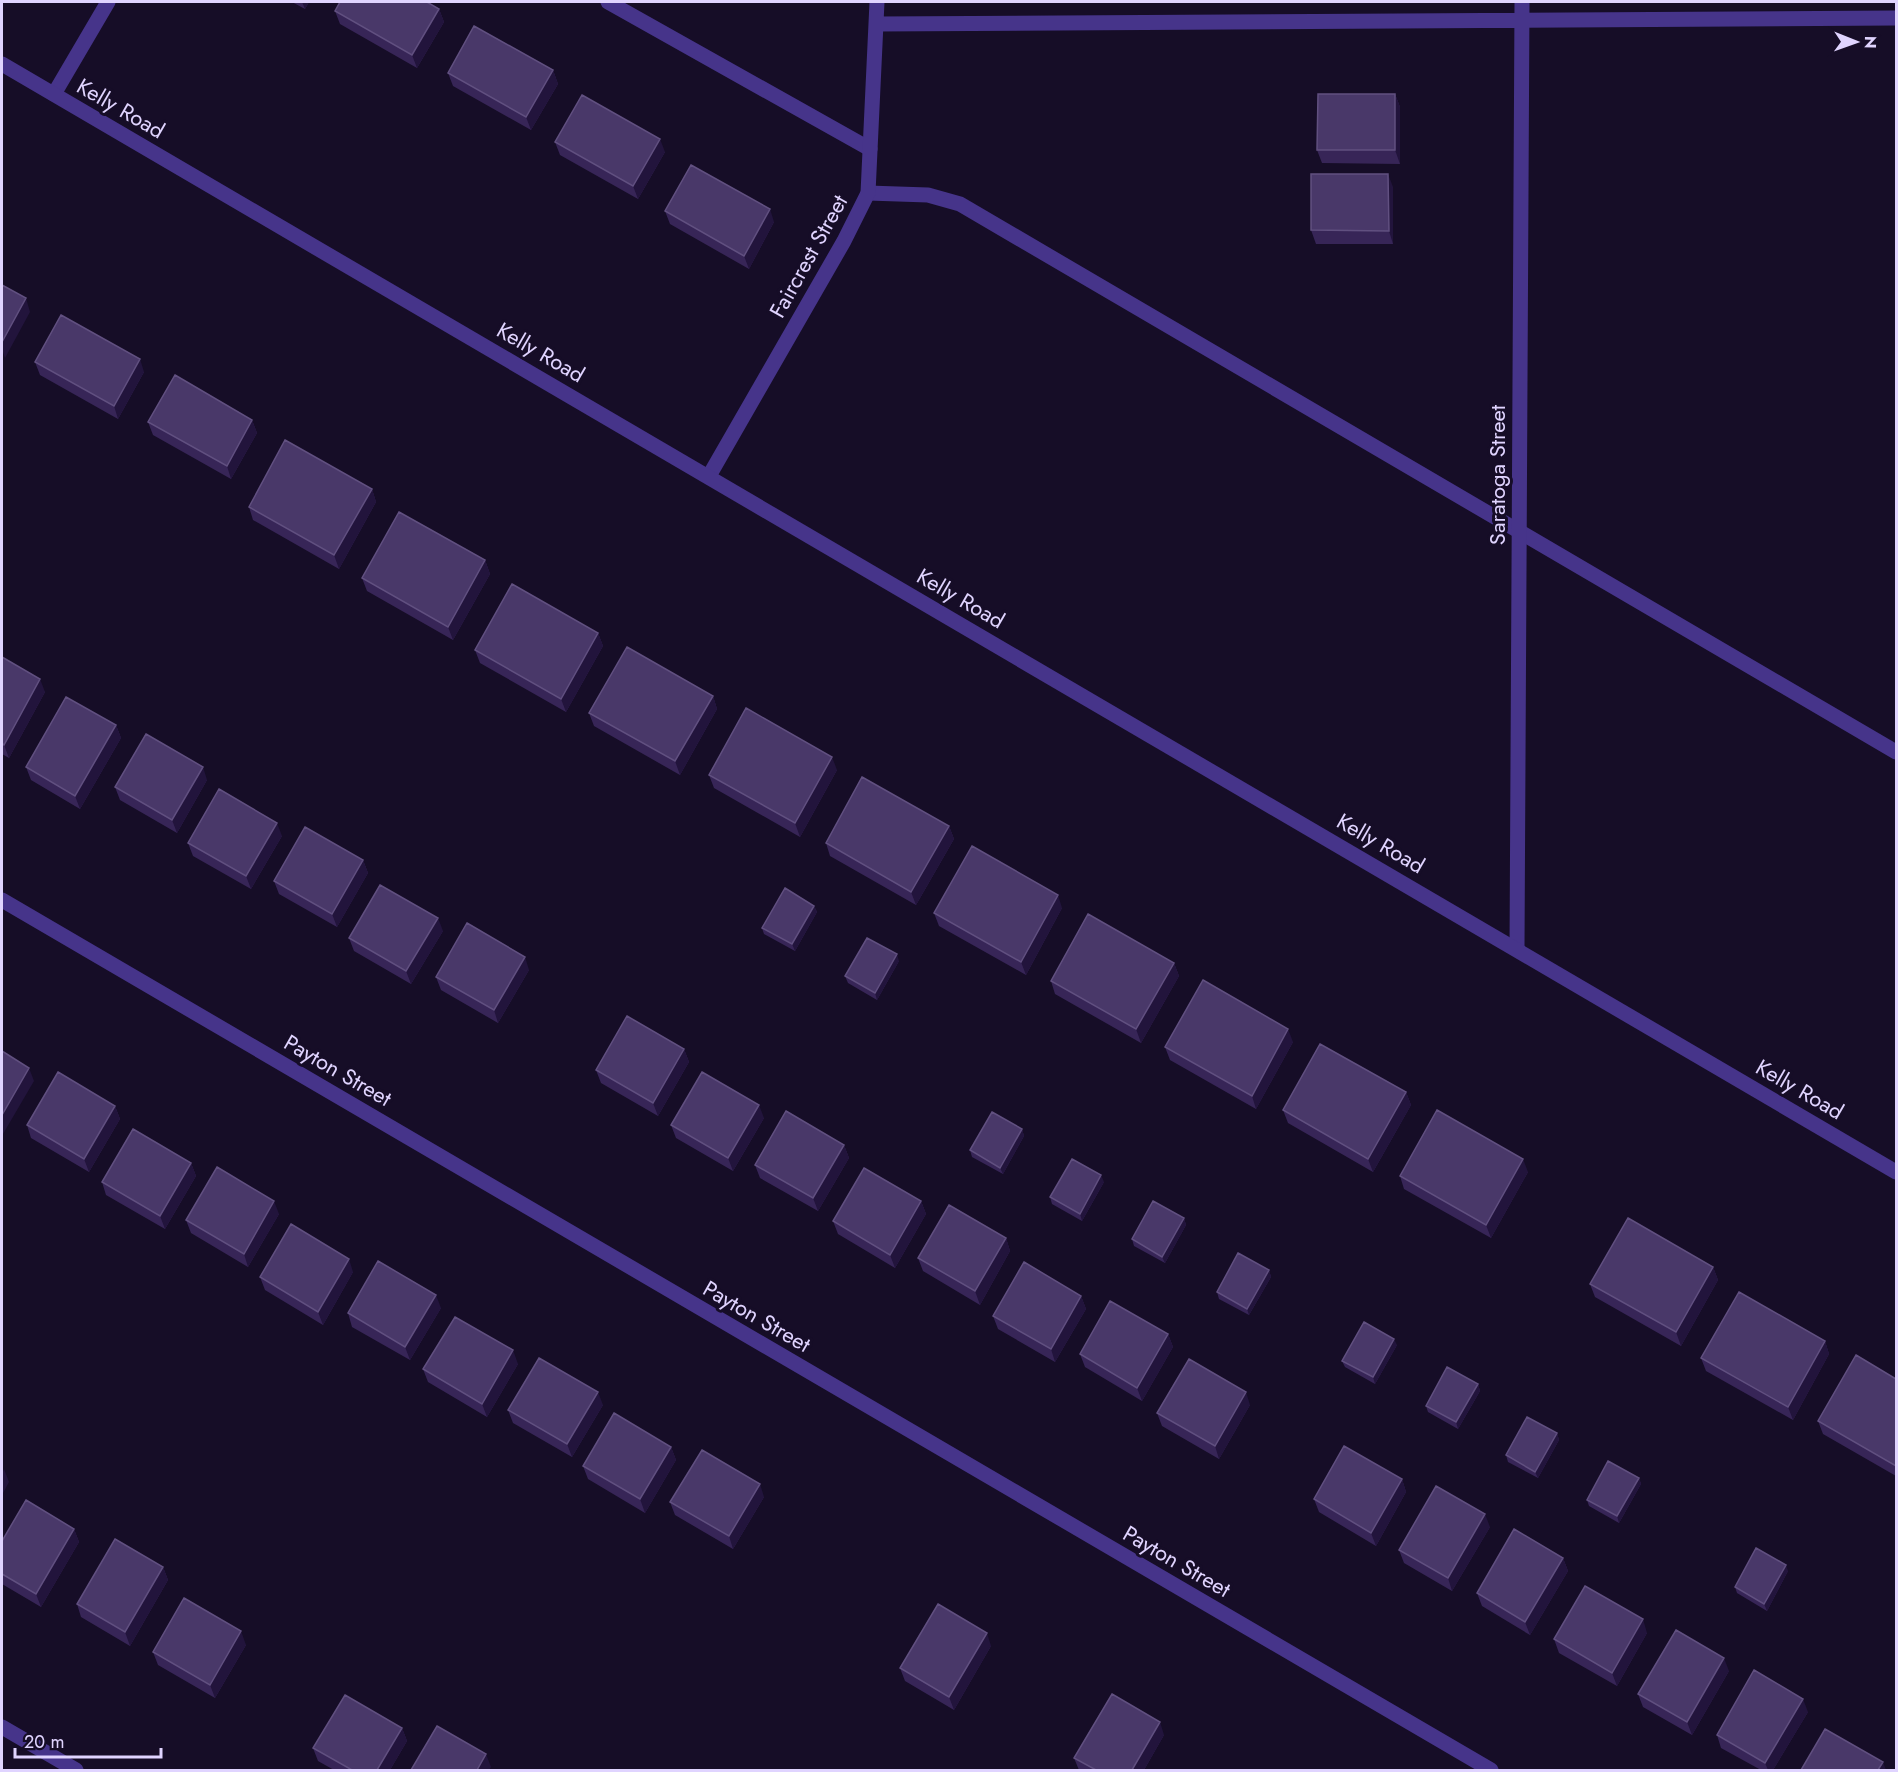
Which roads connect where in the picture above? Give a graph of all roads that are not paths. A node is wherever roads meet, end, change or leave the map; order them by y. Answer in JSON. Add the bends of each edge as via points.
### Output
{"nodes":[{"id":1,"x":108,"y":2,"type":"edge"},
{"id":2,"x":608,"y":2,"type":"edge"},
{"id":3,"x":877,"y":2,"type":"edge"},
{"id":4,"x":1522,"y":2,"type":"edge"},
{"id":5,"x":1896,"y":18,"type":"edge"},
{"id":6,"x":1522,"y":20,"type":"junction"},
{"id":7,"x":877,"y":24,"type":"junction"},
{"id":8,"x":2,"y":64,"type":"edge"},
{"id":9,"x":54,"y":94,"type":"junction"},
{"id":10,"x":870,"y":149,"type":"junction"},
{"id":11,"x":868,"y":193,"type":"junction"},
{"id":12,"x":708,"y":476,"type":"junction"},
{"id":13,"x":1519,"y":533,"type":"junction"},
{"id":14,"x":1896,"y":752,"type":"edge"},
{"id":15,"x":2,"y":900,"type":"edge"},
{"id":16,"x":1517,"y":948,"type":"junction"},
{"id":17,"x":1896,"y":1172,"type":"edge"},
{"id":18,"x":2,"y":1727,"type":"edge"},
{"id":19,"x":76,"y":1770,"type":"edge"},
{"id":20,"x":1491,"y":1770,"type":"edge"}],
"edges":[{"from":1,"to":9,"type":"street"},
{"from":2,"to":10,"type":"street"},
{"from":3,"to":7,"type":"street","name":"Faircrest Street"},
{"from":4,"to":6,"type":"street","name":"Saratoga Street"},
{"from":5,"to":6,"type":"street"},
{"from":6,"to":7,"type":"street"},
{"from":6,"to":13,"type":"street","name":"Saratoga Street"},
{"from":7,"to":10,"type":"street","name":"Faircrest Street"},
{"from":8,"to":9,"type":"street","name":"Kelly Road"},
{"from":9,"to":12,"type":"street","name":"Kelly Road"},
{"from":10,"to":11,"type":"street","name":"Faircrest Street"},
{"from":11,"to":12,"type":"street","name":"Faircrest Street"},
{"from":11,"to":13,"type":"street","via":[[928,195],[960,204]]},
{"from":12,"to":16,"type":"street","name":"Kelly Road"},
{"from":13,"to":14,"type":"street"},
{"from":13,"to":16,"type":"street","name":"Saratoga Street"},
{"from":15,"to":20,"type":"street","name":"Payton Street"},
{"from":16,"to":17,"type":"street","name":"Kelly Road"},
{"from":18,"to":19,"type":"street"}]}
